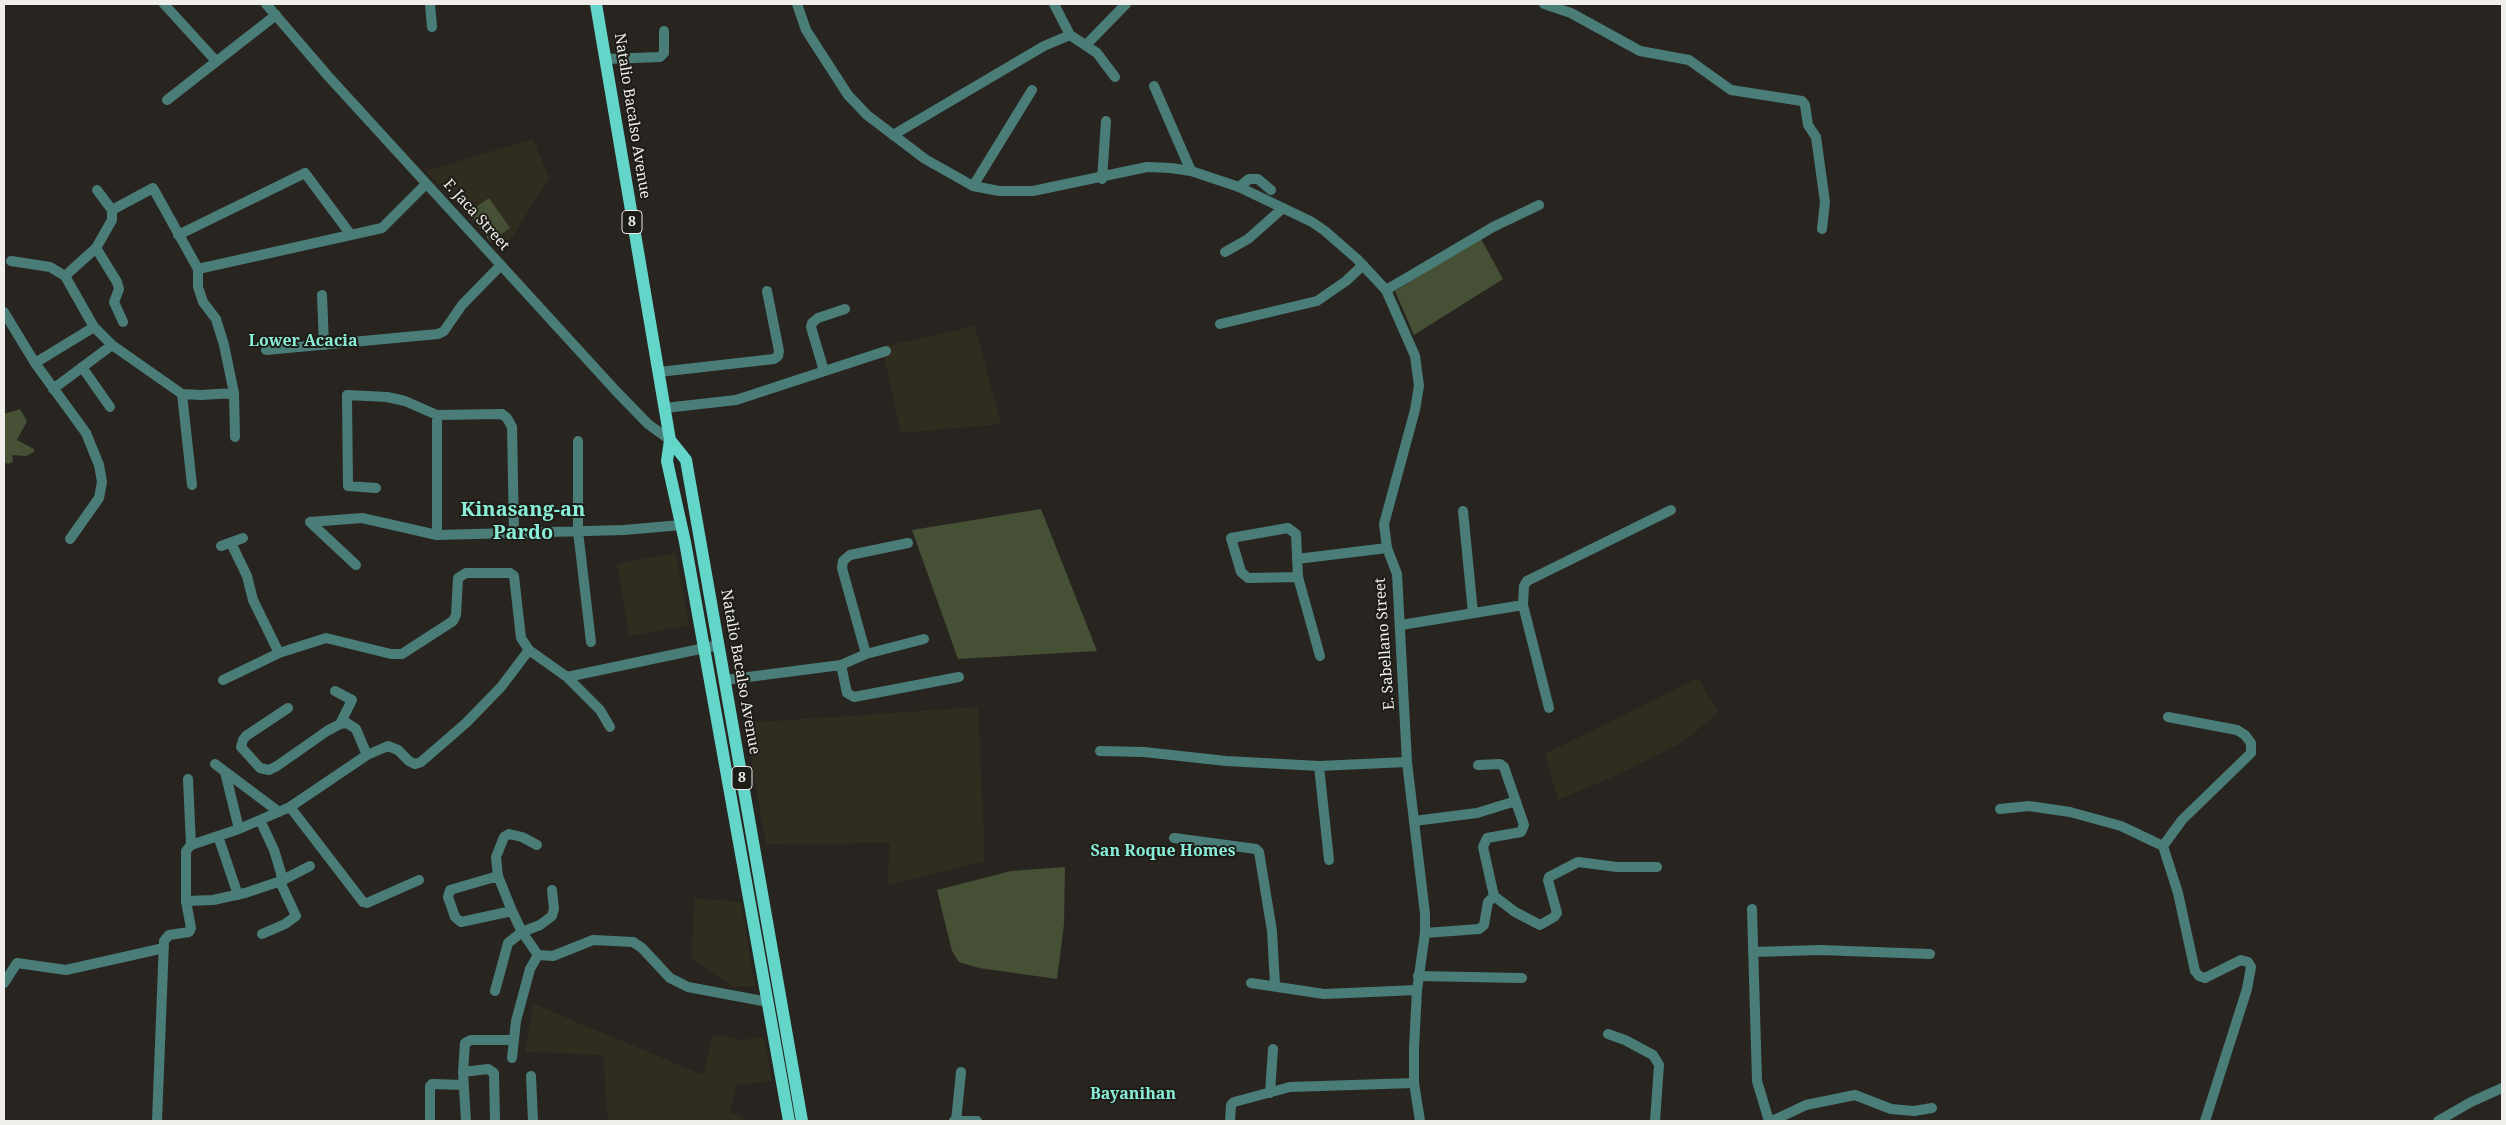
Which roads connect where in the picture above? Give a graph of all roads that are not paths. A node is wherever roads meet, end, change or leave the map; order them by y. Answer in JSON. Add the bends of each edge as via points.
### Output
{"nodes":[{"id":1,"x":164,"y":4,"type":"edge"},
{"id":2,"x":266,"y":4,"type":"edge"},
{"id":3,"x":430,"y":4,"type":"edge"},
{"id":4,"x":596,"y":4,"type":"edge"},
{"id":5,"x":797,"y":4,"type":"edge"},
{"id":6,"x":1054,"y":4,"type":"edge"},
{"id":7,"x":1126,"y":4,"type":"edge"},
{"id":8,"x":1544,"y":4,"type":"edge"},
{"id":9,"x":276,"y":15,"type":"junction"},
{"id":10,"x":432,"y":27,"type":"dead end"},
{"id":11,"x":664,"y":31,"type":"dead end"},
{"id":12,"x":1070,"y":34,"type":"junction"},
{"id":13,"x":1086,"y":45,"type":"junction"},
{"id":14,"x":607,"y":60,"type":"junction"},
{"id":15,"x":216,"y":62,"type":"junction"},
{"id":16,"x":1115,"y":77,"type":"dead end"},
{"id":17,"x":1154,"y":86,"type":"dead end"},
{"id":18,"x":1032,"y":90,"type":"dead end"},
{"id":19,"x":167,"y":100,"type":"dead end"},
{"id":20,"x":1106,"y":121,"type":"dead end"},
{"id":21,"x":893,"y":135,"type":"junction"},
{"id":22,"x":1190,"y":172,"type":"junction"},
{"id":23,"x":1102,"y":178,"type":"junction"},
{"id":24,"x":426,"y":184,"type":"junction"},
{"id":25,"x":973,"y":186,"type":"junction"},
{"id":26,"x":1239,"y":187,"type":"junction"},
{"id":27,"x":97,"y":190,"type":"dead end"},
{"id":28,"x":1271,"y":190,"type":"dead end"},
{"id":29,"x":1539,"y":205,"type":"dead end"},
{"id":30,"x":1283,"y":208,"type":"junction"},
{"id":31,"x":112,"y":210,"type":"junction"},
{"id":32,"x":1822,"y":228,"type":"dead end"},
{"id":33,"x":178,"y":235,"type":"junction"},
{"id":34,"x":351,"y":235,"type":"junction"},
{"id":35,"x":96,"y":248,"type":"junction"},
{"id":36,"x":1225,"y":252,"type":"dead end"},
{"id":37,"x":11,"y":261,"type":"dead end"},
{"id":38,"x":501,"y":265,"type":"junction"},
{"id":39,"x":1363,"y":265,"type":"junction"},
{"id":40,"x":198,"y":269,"type":"junction"},
{"id":41,"x":65,"y":276,"type":"junction"},
{"id":42,"x":1386,"y":290,"type":"junction"},
{"id":43,"x":767,"y":291,"type":"dead end"},
{"id":44,"x":322,"y":295,"type":"dead end"},
{"id":45,"x":845,"y":308,"type":"dead end"},
{"id":46,"x":4,"y":312,"type":"edge"},
{"id":47,"x":124,"y":322,"type":"dead end"},
{"id":48,"x":1220,"y":324,"type":"dead end"},
{"id":49,"x":94,"y":327,"type":"junction"},
{"id":50,"x":112,"y":345,"type":"junction"},
{"id":51,"x":324,"y":345,"type":"junction"},
{"id":52,"x":266,"y":350,"type":"dead end"},
{"id":53,"x":886,"y":351,"type":"dead end"},
{"id":54,"x":35,"y":363,"type":"junction"},
{"id":55,"x":82,"y":367,"type":"junction"},
{"id":56,"x":824,"y":371,"type":"junction"},
{"id":57,"x":659,"y":372,"type":"junction"},
{"id":58,"x":53,"y":389,"type":"junction"},
{"id":59,"x":234,"y":393,"type":"junction"},
{"id":60,"x":182,"y":394,"type":"junction"},
{"id":61,"x":110,"y":407,"type":"dead end"},
{"id":62,"x":665,"y":408,"type":"junction"},
{"id":63,"x":437,"y":415,"type":"junction"},
{"id":64,"x":235,"y":438,"type":"dead end"},
{"id":65,"x":670,"y":440,"type":"junction"},
{"id":66,"x":578,"y":441,"type":"dead end"},
{"id":67,"x":192,"y":485,"type":"dead end"},
{"id":68,"x":376,"y":488,"type":"dead end"},
{"id":69,"x":1671,"y":510,"type":"dead end"},
{"id":70,"x":1463,"y":511,"type":"dead end"},
{"id":71,"x":681,"y":525,"type":"junction"},
{"id":72,"x":578,"y":531,"type":"junction"},
{"id":73,"x":514,"y":533,"type":"junction"},
{"id":74,"x":437,"y":535,"type":"junction"},
{"id":75,"x":243,"y":538,"type":"dead end"},
{"id":76,"x":70,"y":539,"type":"dead end"},
{"id":77,"x":908,"y":543,"type":"dead end"},
{"id":78,"x":1387,"y":548,"type":"junction"},
{"id":79,"x":1297,"y":559,"type":"junction"},
{"id":80,"x":356,"y":565,"type":"dead end"},
{"id":81,"x":1298,"y":577,"type":"junction"},
{"id":82,"x":1523,"y":605,"type":"junction"},
{"id":83,"x":1473,"y":613,"type":"junction"},
{"id":84,"x":1401,"y":625,"type":"junction"},
{"id":85,"x":924,"y":639,"type":"dead end"},
{"id":86,"x":591,"y":642,"type":"dead end"},
{"id":87,"x":719,"y":645,"type":"junction"},
{"id":88,"x":702,"y":649,"type":"junction"},
{"id":89,"x":530,"y":650,"type":"junction"},
{"id":90,"x":279,"y":653,"type":"junction"},
{"id":91,"x":866,"y":654,"type":"junction"},
{"id":92,"x":1320,"y":656,"type":"dead end"},
{"id":93,"x":841,"y":665,"type":"junction"},
{"id":94,"x":567,"y":677,"type":"junction"},
{"id":95,"x":959,"y":677,"type":"dead end"},
{"id":96,"x":223,"y":680,"type":"dead end"},
{"id":97,"x":725,"y":680,"type":"junction"},
{"id":98,"x":335,"y":691,"type":"dead end"},
{"id":99,"x":288,"y":708,"type":"dead end"},
{"id":100,"x":1548,"y":708,"type":"dead end"},
{"id":101,"x":2168,"y":717,"type":"dead end"},
{"id":102,"x":340,"y":724,"type":"junction"},
{"id":103,"x":610,"y":726,"type":"dead end"},
{"id":104,"x":1100,"y":751,"type":"dead end"},
{"id":105,"x":367,"y":755,"type":"junction"},
{"id":106,"x":1407,"y":762,"type":"junction"},
{"id":107,"x":215,"y":764,"type":"dead end"},
{"id":108,"x":1478,"y":765,"type":"dead end"},
{"id":109,"x":1319,"y":766,"type":"junction"},
{"id":110,"x":225,"y":772,"type":"junction"},
{"id":111,"x":188,"y":779,"type":"dead end"},
{"id":112,"x":1516,"y":801,"type":"junction"},
{"id":113,"x":290,"y":807,"type":"junction"},
{"id":114,"x":2000,"y":808,"type":"dead end"},
{"id":115,"x":279,"y":812,"type":"junction"},
{"id":116,"x":260,"y":820,"type":"junction"},
{"id":117,"x":1414,"y":821,"type":"junction"},
{"id":118,"x":239,"y":829,"type":"junction"},
{"id":119,"x":218,"y":836,"type":"junction"},
{"id":120,"x":1174,"y":838,"type":"dead end"},
{"id":121,"x":192,"y":845,"type":"junction"},
{"id":122,"x":537,"y":845,"type":"dead end"},
{"id":123,"x":2163,"y":846,"type":"junction"},
{"id":124,"x":1329,"y":860,"type":"dead end"},
{"id":125,"x":310,"y":866,"type":"dead end"},
{"id":126,"x":1658,"y":867,"type":"dead end"},
{"id":127,"x":498,"y":876,"type":"junction"},
{"id":128,"x":419,"y":880,"type":"dead end"},
{"id":129,"x":281,"y":881,"type":"junction"},
{"id":130,"x":552,"y":890,"type":"dead end"},
{"id":131,"x":238,"y":895,"type":"junction"},
{"id":132,"x":1494,"y":896,"type":"junction"},
{"id":133,"x":186,"y":901,"type":"junction"},
{"id":134,"x":1752,"y":909,"type":"dead end"},
{"id":135,"x":512,"y":912,"type":"junction"},
{"id":136,"x":522,"y":932,"type":"junction"},
{"id":137,"x":1425,"y":933,"type":"junction"},
{"id":138,"x":262,"y":934,"type":"dead end"},
{"id":139,"x":164,"y":948,"type":"junction"},
{"id":140,"x":1753,"y":952,"type":"junction"},
{"id":141,"x":1930,"y":954,"type":"dead end"},
{"id":142,"x":538,"y":955,"type":"junction"},
{"id":143,"x":1418,"y":976,"type":"junction"},
{"id":144,"x":1522,"y":978,"type":"dead end"},
{"id":145,"x":4,"y":983,"type":"edge"},
{"id":146,"x":1251,"y":983,"type":"dead end"},
{"id":147,"x":1275,"y":985,"type":"junction"},
{"id":148,"x":1417,"y":990,"type":"junction"},
{"id":149,"x":495,"y":991,"type":"dead end"},
{"id":150,"x":768,"y":1002,"type":"junction"},
{"id":151,"x":1608,"y":1034,"type":"dead end"},
{"id":152,"x":512,"y":1040,"type":"junction"},
{"id":153,"x":1273,"y":1049,"type":"dead end"},
{"id":154,"x":512,"y":1058,"type":"dead end"},
{"id":155,"x":463,"y":1072,"type":"junction"},
{"id":156,"x":961,"y":1072,"type":"dead end"},
{"id":157,"x":531,"y":1076,"type":"dead end"},
{"id":158,"x":1414,"y":1083,"type":"junction"},
{"id":159,"x":464,"y":1084,"type":"junction"},
{"id":160,"x":2502,"y":1088,"type":"edge"},
{"id":161,"x":1270,"y":1093,"type":"junction"},
{"id":162,"x":1932,"y":1108,"type":"dead end"},
{"id":163,"x":157,"y":1121,"type":"edge"},
{"id":164,"x":430,"y":1121,"type":"edge"},
{"id":165,"x":466,"y":1121,"type":"edge"},
{"id":166,"x":496,"y":1121,"type":"edge"},
{"id":167,"x":534,"y":1121,"type":"edge"},
{"id":168,"x":789,"y":1121,"type":"edge"},
{"id":169,"x":802,"y":1121,"type":"edge"},
{"id":170,"x":955,"y":1121,"type":"edge"},
{"id":171,"x":977,"y":1121,"type":"edge"},
{"id":172,"x":1230,"y":1121,"type":"edge"},
{"id":173,"x":1420,"y":1121,"type":"edge"},
{"id":174,"x":1655,"y":1121,"type":"edge"},
{"id":175,"x":1771,"y":1121,"type":"edge"},
{"id":176,"x":2205,"y":1121,"type":"edge"},
{"id":177,"x":2438,"y":1121,"type":"edge"}],
"edges":[{"from":1,"to":15,"type":"street"},
{"from":2,"to":9,"type":"street","name":"F. Jaca Street"},
{"from":3,"to":10,"type":"street"},
{"from":4,"to":14,"type":"main road","name":"Natalio Bacalso Avenue","number":"8"},
{"from":5,"to":21,"type":"street","name":"E. Sabellano Street","via":[[806,30],[848,95]]},
{"from":6,"to":12,"type":"street"},
{"from":7,"to":13,"type":"street"},
{"from":8,"to":32,"type":"street","via":[[1571,13],[1640,51],[1689,60],[1731,90],[1802,101],[1808,125],[1816,137],[1825,202]]},
{"from":9,"to":15,"type":"street"},
{"from":9,"to":24,"type":"street","name":"F. Jaca Street"},
{"from":11,"to":14,"type":"street","via":[[664,53],[660,58]]},
{"from":12,"to":13,"type":"street"},
{"from":12,"to":21,"type":"street"},
{"from":13,"to":16,"type":"street","via":[[1098,53]]},
{"from":14,"to":57,"type":"main road","name":"Natalio Bacalso Avenue","number":"8"},
{"from":15,"to":19,"type":"street"},
{"from":17,"to":22,"type":"street"},
{"from":18,"to":25,"type":"street"},
{"from":20,"to":23,"type":"street"},
{"from":21,"to":25,"type":"street","name":"E. Sabellano Street","via":[[925,159]]},
{"from":22,"to":23,"type":"street","name":"E. Sabellano Street","via":[[1147,167]]},
{"from":22,"to":26,"type":"street","name":"E. Sabellano Street"},
{"from":23,"to":25,"type":"street","name":"E. Sabellano Street","via":[[1033,192]]},
{"from":24,"to":34,"type":"street","via":[[382,228]]},
{"from":24,"to":38,"type":"street","name":"F. Jaca Street"},
{"from":26,"to":28,"type":"street","via":[[1249,179],[1258,178]]},
{"from":26,"to":30,"type":"street","name":"E. Sabellano Street"},
{"from":27,"to":31,"type":"street"},
{"from":29,"to":42,"type":"street","via":[[1493,227]]},
{"from":30,"to":36,"type":"street","via":[[1248,239]]},
{"from":30,"to":39,"type":"street","name":"E. Sabellano Street","via":[[1325,231]]},
{"from":31,"to":33,"type":"street","via":[[153,188]]},
{"from":31,"to":35,"type":"street","via":[[112,220]]},
{"from":33,"to":34,"type":"street","via":[[306,173]]},
{"from":33,"to":40,"type":"street"},
{"from":34,"to":40,"type":"street"},
{"from":35,"to":41,"type":"street"},
{"from":35,"to":47,"type":"street","via":[[117,282],[119,289],[114,302]]},
{"from":37,"to":41,"type":"street","via":[[50,267]]},
{"from":38,"to":51,"type":"street","via":[[438,334]]},
{"from":38,"to":65,"type":"street","name":"F. Jaca Street","via":[[616,392],[648,424]]},
{"from":39,"to":42,"type":"street","name":"E. Sabellano Street"},
{"from":39,"to":48,"type":"street","via":[[1317,301]]},
{"from":40,"to":59,"type":"street","via":[[198,287],[203,302],[216,319]]},
{"from":41,"to":49,"type":"street"},
{"from":42,"to":78,"type":"street","name":"E. Sabellano Street","via":[[1415,356],[1419,386],[1384,524]]},
{"from":43,"to":57,"type":"street","via":[[779,352],[774,359]]},
{"from":44,"to":51,"type":"street"},
{"from":45,"to":56,"type":"street","via":[[812,323]]},
{"from":46,"to":54,"type":"street"},
{"from":49,"to":50,"type":"street"},
{"from":49,"to":54,"type":"street"},
{"from":50,"to":55,"type":"street"},
{"from":50,"to":60,"type":"street"},
{"from":51,"to":52,"type":"street"},
{"from":53,"to":56,"type":"street"},
{"from":54,"to":58,"type":"street"},
{"from":55,"to":58,"type":"street"},
{"from":55,"to":61,"type":"street"},
{"from":56,"to":62,"type":"street","via":[[736,400]]},
{"from":57,"to":62,"type":"main road","name":"Natalio Bacalso Avenue","number":"8"},
{"from":58,"to":76,"type":"street","via":[[86,433],[102,475],[98,498]]},
{"from":59,"to":60,"type":"street"},
{"from":59,"to":64,"type":"street"},
{"from":60,"to":67,"type":"street"},
{"from":62,"to":65,"type":"main road","name":"Natalio Bacalso Avenue","number":"8"},
{"from":63,"to":68,"type":"street","via":[[406,401],[348,395],[348,486]]},
{"from":63,"to":73,"type":"street","via":[[502,414],[507,418],[512,427]]},
{"from":63,"to":74,"type":"street"},
{"from":65,"to":71,"type":"main road","name":"Natalio Bacalso Avenue","number":"8","via":[[667,461]]},
{"from":65,"to":87,"type":"main road","name":"Natalio Bacalso Avenue","number":"8","via":[[686,460]]},
{"from":66,"to":72,"type":"street"},
{"from":69,"to":82,"type":"street","via":[[1527,582]]},
{"from":70,"to":83,"type":"street"},
{"from":71,"to":72,"type":"street"},
{"from":71,"to":88,"type":"main road","name":"Natalio Bacalso Avenue","number":"8"},
{"from":72,"to":73,"type":"street"},
{"from":72,"to":86,"type":"street"},
{"from":73,"to":74,"type":"street"},
{"from":74,"to":80,"type":"street","via":[[362,518],[310,522]]},
{"from":75,"to":90,"type":"street","via":[[226,545],[247,576],[253,600]]},
{"from":77,"to":91,"type":"street","via":[[850,555],[843,561],[842,568]]},
{"from":78,"to":79,"type":"street"},
{"from":78,"to":84,"type":"street","name":"E. Sabellano Street","via":[[1397,574]]},
{"from":79,"to":81,"type":"street"},
{"from":79,"to":81,"type":"street","via":[[1296,534],[1288,528],[1232,538],[1241,572],[1248,578]]},
{"from":81,"to":92,"type":"street"},
{"from":82,"to":83,"type":"street"},
{"from":82,"to":100,"type":"street"},
{"from":83,"to":84,"type":"street"},
{"from":84,"to":106,"type":"street","name":"E. Sabellano Street"},
{"from":85,"to":91,"type":"street"},
{"from":87,"to":88,"type":"street"},
{"from":87,"to":97,"type":"main road","name":"Natalio Bacalso Avenue","number":"8"},
{"from":88,"to":94,"type":"street"},
{"from":88,"to":150,"type":"main road","name":"Natalio Bacalso Avenue","number":"8"},
{"from":89,"to":90,"type":"street","via":[[521,638],[514,576],[510,573],[466,573],[458,578],[453,621],[402,654],[326,638]]},
{"from":89,"to":94,"type":"street"},
{"from":89,"to":105,"type":"street","via":[[466,724],[421,762],[409,762],[393,746]]},
{"from":90,"to":96,"type":"street"},
{"from":91,"to":93,"type":"street"},
{"from":93,"to":95,"type":"street","via":[[847,693],[854,697]]},
{"from":93,"to":97,"type":"street"},
{"from":94,"to":103,"type":"street","via":[[600,710]]},
{"from":97,"to":169,"type":"main road","name":"Natalio Bacalso Avenue","number":"8"},
{"from":98,"to":102,"type":"street","via":[[352,700]]},
{"from":99,"to":102,"type":"street","via":[[243,740],[241,747],[260,768],[269,770],[277,766]]},
{"from":101,"to":123,"type":"street","via":[[2237,730],[2251,743],[2251,753],[2182,820]]},
{"from":102,"to":105,"type":"street","via":[[346,723],[356,729]]},
{"from":104,"to":109,"type":"street"},
{"from":105,"to":113,"type":"street"},
{"from":106,"to":109,"type":"street"},
{"from":106,"to":117,"type":"street","name":"E. Sabellano Street"},
{"from":107,"to":110,"type":"street"},
{"from":108,"to":112,"type":"street","via":[[1504,766]]},
{"from":109,"to":124,"type":"street"},
{"from":110,"to":115,"type":"street"},
{"from":110,"to":118,"type":"street"},
{"from":111,"to":121,"type":"street"},
{"from":112,"to":117,"type":"street","via":[[1476,813]]},
{"from":112,"to":132,"type":"street","via":[[1521,832],[1487,838],[1484,842]]},
{"from":113,"to":115,"type":"street"},
{"from":113,"to":128,"type":"street","via":[[363,902]]},
{"from":114,"to":123,"type":"street","via":[[2030,806],[2070,812],[2121,826]]},
{"from":115,"to":116,"type":"street"},
{"from":116,"to":118,"type":"street"},
{"from":116,"to":129,"type":"street","via":[[279,864]]},
{"from":117,"to":137,"type":"street","name":"E. Sabellano Street"},
{"from":118,"to":119,"type":"street"},
{"from":119,"to":121,"type":"street"},
{"from":119,"to":131,"type":"street"},
{"from":120,"to":147,"type":"street","via":[[1259,852],[1272,931]]},
{"from":121,"to":133,"type":"street","via":[[186,852]]},
{"from":122,"to":127,"type":"street","via":[[510,834],[504,838],[496,857]]},
{"from":123,"to":176,"type":"street","via":[[2178,893],[2195,971],[2205,978],[2241,960],[2248,962],[2250,967],[2247,989]]},
{"from":125,"to":129,"type":"street"},
{"from":126,"to":132,"type":"street","via":[[1617,867],[1578,862],[1548,880],[1557,912],[1540,925]]},
{"from":127,"to":135,"type":"street"},
{"from":127,"to":135,"type":"street","via":[[450,890],[448,897],[455,917],[461,922]]},
{"from":129,"to":131,"type":"street"},
{"from":129,"to":138,"type":"street","via":[[296,916]]},
{"from":130,"to":136,"type":"street","via":[[552,916]]},
{"from":131,"to":133,"type":"street"},
{"from":132,"to":137,"type":"street","via":[[1488,902],[1484,925],[1479,928]]},
{"from":133,"to":139,"type":"street","via":[[192,928],[189,932],[168,935]]},
{"from":134,"to":140,"type":"street"},
{"from":135,"to":136,"type":"street"},
{"from":136,"to":142,"type":"street"},
{"from":136,"to":149,"type":"street","via":[[508,943]]},
{"from":137,"to":143,"type":"street","name":"E. Sabellano Street"},
{"from":139,"to":145,"type":"street","via":[[66,970],[17,963]]},
{"from":139,"to":163,"type":"street"},
{"from":140,"to":141,"type":"street","via":[[1820,950]]},
{"from":140,"to":175,"type":"street","via":[[1757,1081]]},
{"from":142,"to":150,"type":"street","via":[[553,956],[593,940],[633,942],[670,978],[688,988]]},
{"from":142,"to":152,"type":"street","via":[[530,969]]},
{"from":143,"to":144,"type":"street"},
{"from":143,"to":148,"type":"street","name":"E. Sabellano Street"},
{"from":146,"to":147,"type":"street"},
{"from":147,"to":148,"type":"street","via":[[1324,994]]},
{"from":148,"to":158,"type":"street","name":"E. Sabellano Street"},
{"from":150,"to":168,"type":"main road","name":"Natalio Bacalso Avenue","number":"8"},
{"from":151,"to":174,"type":"street","via":[[1653,1056],[1659,1065]]},
{"from":152,"to":154,"type":"street"},
{"from":152,"to":155,"type":"street","via":[[470,1040],[465,1044]]},
{"from":153,"to":161,"type":"street"},
{"from":155,"to":159,"type":"street"},
{"from":155,"to":166,"type":"street","via":[[488,1069],[494,1073]]},
{"from":156,"to":170,"type":"street"},
{"from":157,"to":167,"type":"street"},
{"from":158,"to":161,"type":"street","via":[[1290,1087]]},
{"from":158,"to":173,"type":"street","name":"E. Sabellano Street"},
{"from":159,"to":164,"type":"street","via":[[430,1086]]},
{"from":159,"to":165,"type":"street"},
{"from":160,"to":177,"type":"street"},
{"from":161,"to":172,"type":"street","via":[[1231,1105]]},
{"from":162,"to":175,"type":"street","via":[[1914,1111],[1891,1109],[1855,1095],[1806,1105]]},
{"from":170,"to":171,"type":"street"}]}
